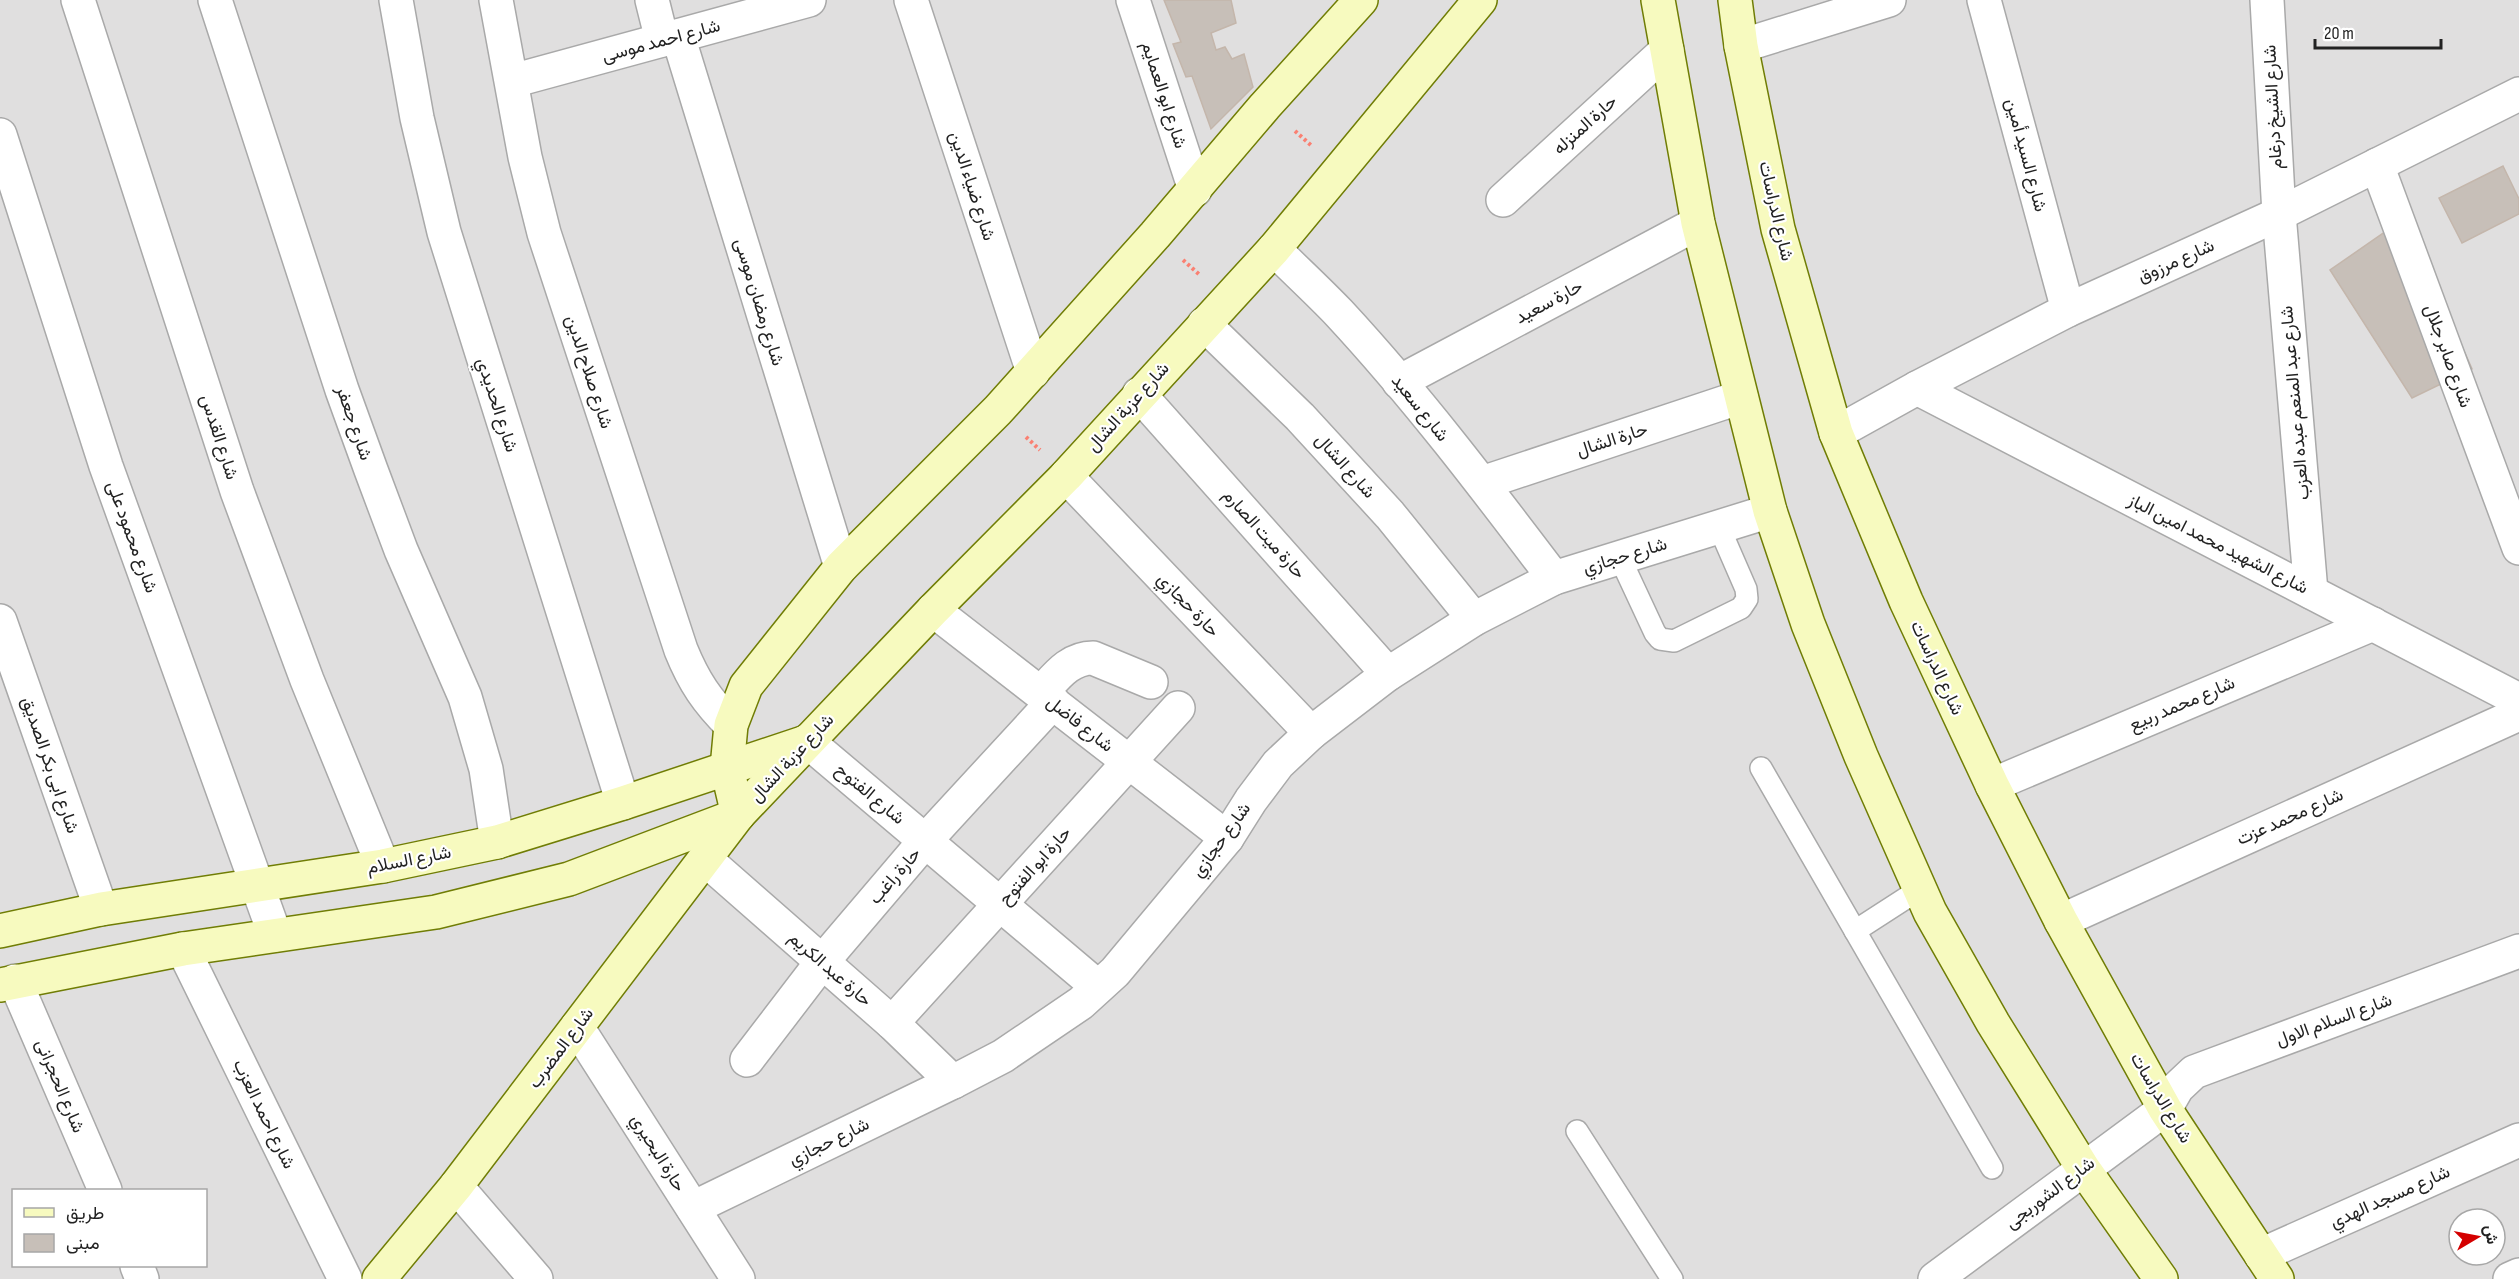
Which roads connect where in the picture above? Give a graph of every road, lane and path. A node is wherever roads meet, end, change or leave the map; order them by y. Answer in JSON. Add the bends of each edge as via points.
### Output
{"nodes":[{"id":1,"x":78,"y":0,"type":"edge"},
{"id":2,"x":216,"y":0,"type":"edge"},
{"id":3,"x":396,"y":0,"type":"edge"},
{"id":4,"x":496,"y":0,"type":"edge"},
{"id":5,"x":652,"y":0,"type":"edge"},
{"id":6,"x":809,"y":0,"type":"edge"},
{"id":7,"x":911,"y":0,"type":"edge"},
{"id":8,"x":1134,"y":0,"type":"edge"},
{"id":9,"x":1480,"y":0,"type":"edge"},
{"id":10,"x":1658,"y":0,"type":"edge"},
{"id":11,"x":1735,"y":0,"type":"edge"},
{"id":12,"x":1889,"y":0,"type":"edge"},
{"id":13,"x":1984,"y":0,"type":"edge"},
{"id":14,"x":2267,"y":0,"type":"edge"},
{"id":15,"x":1358,"y":2,"type":"edge"},
{"id":16,"x":670,"y":38,"type":"junction"},
{"id":17,"x":1741,"y":46,"type":"junction"},
{"id":18,"x":1667,"y":50,"type":"junction"},
{"id":19,"x":512,"y":81,"type":"junction"},
{"id":20,"x":2519,"y":94,"type":"edge"},
{"id":21,"x":1266,"y":106,"type":"junction"},
{"id":22,"x":0,"y":135,"type":"edge"},
{"id":23,"x":2377,"y":165,"type":"junction"},
{"id":24,"x":1339,"y":170,"type":"junction"},
{"id":25,"x":1195,"y":190,"type":"junction"},
{"id":26,"x":1503,"y":200,"type":"dead end"},
{"id":27,"x":2279,"y":214,"type":"junction"},
{"id":28,"x":1698,"y":223,"type":"junction"},
{"id":29,"x":1155,"y":235,"type":"junction"},
{"id":30,"x":1274,"y":249,"type":"junction"},
{"id":31,"x":1227,"y":299,"type":"junction"},
{"id":32,"x":2068,"y":310,"type":"junction"},
{"id":33,"x":1204,"y":324,"type":"junction"},
{"id":34,"x":1033,"y":372,"type":"junction"},
{"id":35,"x":1400,"y":381,"type":"junction"},
{"id":36,"x":1917,"y":388,"type":"junction"},
{"id":37,"x":1139,"y":394,"type":"junction"},
{"id":38,"x":1741,"y":397,"type":"junction"},
{"id":39,"x":998,"y":410,"type":"junction"},
{"id":40,"x":1836,"y":433,"type":"junction"},
{"id":41,"x":1066,"y":476,"type":"junction"},
{"id":42,"x":1482,"y":483,"type":"junction"},
{"id":43,"x":1770,"y":512,"type":"junction"},
{"id":44,"x":1719,"y":527,"type":"junction"},
{"id":45,"x":2519,"y":548,"type":"edge"},
{"id":46,"x":1620,"y":558,"type":"junction"},
{"id":47,"x":840,"y":567,"type":"junction"},
{"id":48,"x":1554,"y":578,"type":"junction"},
{"id":49,"x":2311,"y":592,"type":"junction"},
{"id":50,"x":933,"y":610,"type":"junction"},
{"id":51,"x":1474,"y":619,"type":"junction"},
{"id":52,"x":0,"y":621,"type":"edge"},
{"id":53,"x":2373,"y":624,"type":"junction"},
{"id":54,"x":1388,"y":674,"type":"junction"},
{"id":55,"x":1151,"y":682,"type":"dead end"},
{"id":56,"x":1047,"y":698,"type":"junction"},
{"id":57,"x":2519,"y":700,"type":"edge"},
{"id":58,"x":1178,"y":708,"type":"dead end"},
{"id":59,"x":2519,"y":714,"type":"edge"},
{"id":60,"x":731,"y":725,"type":"junction"},
{"id":61,"x":1311,"y":733,"type":"junction"},
{"id":62,"x":807,"y":741,"type":"junction"},
{"id":63,"x":1129,"y":762,"type":"junction"},
{"id":64,"x":727,"y":768,"type":"junction"},
{"id":65,"x":1761,"y":768,"type":"dead end"},
{"id":66,"x":1992,"y":785,"type":"junction"},
{"id":67,"x":623,"y":803,"type":"junction"},
{"id":68,"x":738,"y":815,"type":"junction"},
{"id":69,"x":1227,"y":837,"type":"junction"},
{"id":70,"x":925,"y":841,"type":"junction"},
{"id":71,"x":497,"y":842,"type":"junction"},
{"id":72,"x":705,"y":859,"type":"junction"},
{"id":73,"x":383,"y":866,"type":"junction"},
{"id":74,"x":257,"y":885,"type":"junction"},
{"id":75,"x":1920,"y":889,"type":"junction"},
{"id":76,"x":1000,"y":904,"type":"junction"},
{"id":77,"x":101,"y":909,"type":"junction"},
{"id":78,"x":2061,"y":921,"type":"junction"},
{"id":79,"x":0,"y":931,"type":"edge"},
{"id":80,"x":1855,"y":931,"type":"junction"},
{"id":81,"x":275,"y":935,"type":"junction"},
{"id":82,"x":183,"y":949,"type":"junction"},
{"id":83,"x":2519,"y":951,"type":"edge"},
{"id":84,"x":822,"y":962,"type":"junction"},
{"id":85,"x":8,"y":983,"type":"edge"},
{"id":86,"x":1098,"y":987,"type":"junction"},
{"id":87,"x":892,"y":1023,"type":"junction"},
{"id":88,"x":577,"y":1027,"type":"junction"},
{"id":89,"x":747,"y":1060,"type":"dead end"},
{"id":90,"x":953,"y":1082,"type":"junction"},
{"id":91,"x":2165,"y":1109,"type":"junction"},
{"id":92,"x":1577,"y":1131,"type":"dead end"},
{"id":93,"x":2519,"y":1140,"type":"edge"},
{"id":94,"x":1992,"y":1168,"type":"dead end"},
{"id":95,"x":2084,"y":1168,"type":"junction"},
{"id":96,"x":456,"y":1186,"type":"junction"},
{"id":97,"x":104,"y":1189,"type":"edge"},
{"id":98,"x":693,"y":1208,"type":"junction"},
{"id":99,"x":2269,"y":1267,"type":"edge"},
{"id":100,"x":2519,"y":1275,"type":"edge"},
{"id":101,"x":382,"y":1278,"type":"edge"},
{"id":102,"x":345,"y":1279,"type":"edge"},
{"id":103,"x":536,"y":1279,"type":"edge"},
{"id":104,"x":738,"y":1279,"type":"edge"},
{"id":105,"x":1672,"y":1279,"type":"edge"},
{"id":106,"x":1935,"y":1279,"type":"edge"},
{"id":107,"x":2161,"y":1279,"type":"edge"},
{"id":108,"x":2510,"y":1279,"type":"edge"}],
"edges":[{"from":1,"to":73,"type":"street","name":"شارع القدس","via":[[237,491],[307,680]]},
{"from":2,"to":71,"type":"street","name":"شارع جعفر","via":[[370,471],[465,697],[486,769]]},
{"from":3,"to":67,"type":"street","name":"شارع الحديدي","via":[[417,118],[444,232]]},
{"from":4,"to":19,"type":"street","name":"شارع صلاح الدين"},
{"from":5,"to":16,"type":"street","name":"شارع رمضان موسى"},
{"from":6,"to":16,"type":"street","name":"شارع احمد موسى"},
{"from":7,"to":34,"type":"street","name":"شارع ضياء الدين"},
{"from":8,"to":25,"type":"street","name":"شارع ابو العمايم"},
{"from":9,"to":24,"type":"street","name":"شارع عزبة الشال"},
{"from":10,"to":18,"type":"street"},
{"from":11,"to":17,"type":"street","name":"شارع الدراسات"},
{"from":12,"to":17,"type":"street"},
{"from":13,"to":32,"type":"street","name":"شارع السيد أمين"},
{"from":14,"to":27,"type":"street","name":"شارع الشيخ درغام"},
{"from":15,"to":21,"type":"street","name":"شارع عزبة الشال"},
{"from":16,"to":19,"type":"street","name":"شارع احمد موسى"},
{"from":16,"to":47,"type":"street","name":"شارع رمضان موسى"},
{"from":17,"to":40,"type":"street","name":"شارع الدراسات","via":[[1778,229]]},
{"from":18,"to":26,"type":"street","name":"حارة المنزله"},
{"from":18,"to":28,"type":"street"},
{"from":19,"to":60,"type":"street","name":"شارع صلاح الدين","via":[[544,233],[681,650],[692,678]]},
{"from":20,"to":23,"type":"street","name":"شارع مرزوق"},
{"from":21,"to":24,"type":"path"},
{"from":21,"to":25,"type":"street","name":"شارع عزبة الشال"},
{"from":22,"to":74,"type":"street","name":"شارع محمود على","via":[[106,466]]},
{"from":23,"to":27,"type":"street","name":"شارع مرزوق"},
{"from":23,"to":45,"type":"street","name":"شارع صابر جلال"},
{"from":24,"to":30,"type":"street","name":"شارع عزبة الشال"},
{"from":25,"to":29,"type":"street","name":"شارع عزبة الشال"},
{"from":27,"to":32,"type":"street","name":"شارع مرزوق"},
{"from":27,"to":49,"type":"street","name":"شارع عبد المنعم عبده العزب"},
{"from":28,"to":35,"type":"street","name":"حارة سعيد"},
{"from":28,"to":38,"type":"street"},
{"from":29,"to":31,"type":"path"},
{"from":29,"to":34,"type":"street","name":"شارع عزبة الشال"},
{"from":30,"to":31,"type":"street","name":"شارع عزبة الشال"},
{"from":30,"to":35,"type":"street","name":"شارع سعيد"},
{"from":31,"to":33,"type":"street","name":"شارع عزبة الشال"},
{"from":32,"to":36,"type":"street","name":"شارع مرزوق"},
{"from":33,"to":37,"type":"street","name":"شارع عزبة الشال"},
{"from":33,"to":51,"type":"street","name":"شارع الشال","via":[[1368,490]]},
{"from":34,"to":39,"type":"street","name":"شارع عزبة الشال"},
{"from":35,"to":42,"type":"street","name":"شارع سعيد"},
{"from":36,"to":40,"type":"street","name":"شارع مرزوق"},
{"from":36,"to":49,"type":"street","name":"شارع الشهيد محمد امين الباز"},
{"from":37,"to":41,"type":"street","name":"شارع عزبة الشال"},
{"from":37,"to":54,"type":"street","name":"حارة ميت الصارم"},
{"from":38,"to":42,"type":"street","name":"حارة الشال"},
{"from":38,"to":43,"type":"street"},
{"from":39,"to":41,"type":"path"},
{"from":39,"to":47,"type":"street","name":"شارع عزبة الشال"},
{"from":40,"to":66,"type":"street","name":"شارع الدراسات","via":[[1906,601]]},
{"from":41,"to":50,"type":"street","name":"شارع عزبة الشال"},
{"from":41,"to":61,"type":"street","name":"حارة حجازي"},
{"from":42,"to":48,"type":"street","name":"شارع سعيد"},
{"from":43,"to":44,"type":"street","name":"شارع حجازي"},
{"from":43,"to":75,"type":"street","via":[[1861,756]]},
{"from":44,"to":46,"type":"street","name":"شارع حجازي"},
{"from":44,"to":46,"type":"lane","via":[[1747,599],[1741,608],[1674,641],[1660,639],[1655,633]]},
{"from":46,"to":48,"type":"street","name":"شارع حجازي"},
{"from":47,"to":60,"type":"street","name":"شارع عزبة الشال","via":[[746,687]]},
{"from":48,"to":51,"type":"street","name":"شارع حجازي"},
{"from":49,"to":53,"type":"street","name":"شارع الشهيد محمد امين الباز"},
{"from":50,"to":56,"type":"street","name":"شارع فاضل"},
{"from":50,"to":62,"type":"street","name":"شارع عزبة الشال"},
{"from":51,"to":54,"type":"street","name":"شارع حجازي"},
{"from":52,"to":77,"type":"street","name":"شارع ابى بكر الصديق"},
{"from":53,"to":57,"type":"street","name":"شارع الشهيد محمد امين الباز"},
{"from":53,"to":66,"type":"street","name":"شارع محمد ربيع"},
{"from":54,"to":61,"type":"street","name":"شارع حجازي"},
{"from":55,"to":56,"type":"street","name":"حارة راغب","via":[[1093,658],[1084,658],[1068,665]]},
{"from":56,"to":63,"type":"street","name":"شارع فاضل"},
{"from":56,"to":70,"type":"street","name":"حارة راغب"},
{"from":58,"to":63,"type":"street","name":"حارة ابو الفتوح"},
{"from":59,"to":78,"type":"street","name":"شارع محمد عزت"},
{"from":60,"to":64,"type":"street","name":"شارع عزبة الشال"},
{"from":61,"to":69,"type":"street","name":"شارع حجازي","via":[[1278,764]]},
{"from":62,"to":64,"type":"street","name":"شارع السلام"},
{"from":62,"to":68,"type":"street","name":"شارع عزبة الشال"},
{"from":62,"to":70,"type":"street","name":"شارع الفتوح"},
{"from":63,"to":69,"type":"street","name":"شارع فاضل"},
{"from":63,"to":76,"type":"street","name":"حارة ابو الفتوح"},
{"from":64,"to":67,"type":"street","name":"شارع السلام"},
{"from":64,"to":68,"type":"street","name":"شارع عزبة الشال"},
{"from":65,"to":80,"type":"lane"},
{"from":66,"to":78,"type":"street","name":"شارع الدراسات"},
{"from":67,"to":71,"type":"street","name":"شارع السلام"},
{"from":68,"to":72,"type":"street","name":"شارع المضرب"},
{"from":68,"to":81,"type":"street","via":[[569,879],[436,912]]},
{"from":69,"to":86,"type":"street","name":"شارع حجازي","via":[[1115,972]]},
{"from":70,"to":76,"type":"street","name":"شارع الفتوح"},
{"from":70,"to":84,"type":"street","name":"حارة راغب"},
{"from":71,"to":73,"type":"street","name":"شارع السلام"},
{"from":72,"to":84,"type":"street","name":"حارة عبد الكريم"},
{"from":72,"to":88,"type":"street","name":"شارع المضرب"},
{"from":73,"to":74,"type":"street","name":"شارع السلام"},
{"from":74,"to":77,"type":"street","name":"شارع السلام"},
{"from":74,"to":81,"type":"street","name":"شارع محمود على"},
{"from":75,"to":80,"type":"lane"},
{"from":75,"to":95,"type":"street","via":[[1993,1023]]},
{"from":76,"to":86,"type":"street","name":"شارع الفتوح"},
{"from":76,"to":87,"type":"street","name":"حارة ابو الفتوح"},
{"from":77,"to":79,"type":"street","name":"شارع السلام"},
{"from":78,"to":91,"type":"street","name":"شارع الدراسات"},
{"from":80,"to":94,"type":"lane"},
{"from":81,"to":82,"type":"street"},
{"from":82,"to":85,"type":"street"},
{"from":82,"to":102,"type":"street","name":"شارع احمد العزب"},
{"from":83,"to":91,"type":"street","name":"شارع السلام الاول","via":[[2194,1072],[2177,1088]]},
{"from":84,"to":87,"type":"street","name":"حارة عبد الكريم"},
{"from":84,"to":89,"type":"street","name":"حارة راغب"},
{"from":85,"to":97,"type":"street","name":"شارع الحجرانى"},
{"from":86,"to":90,"type":"street","name":"شارع حجازي","via":[[1044,1030]]},
{"from":87,"to":90,"type":"street","name":"حارة عبد الكريم"},
{"from":88,"to":96,"type":"street","name":"شارع المضرب"},
{"from":88,"to":98,"type":"street","name":"حارة البحيري"},
{"from":90,"to":98,"type":"street","name":"شارع حجازي"},
{"from":91,"to":95,"type":"street","name":"شارع الشوربجى"},
{"from":91,"to":99,"type":"street","name":"شارع الدراسات"},
{"from":92,"to":105,"type":"lane"},
{"from":93,"to":99,"type":"street","name":"شارع مسجد الهدي"},
{"from":95,"to":106,"type":"street","name":"شارع الشوربجى"},
{"from":95,"to":107,"type":"street"},
{"from":96,"to":101,"type":"street","name":"شارع المضرب"},
{"from":96,"to":103,"type":"street"},
{"from":98,"to":104,"type":"street","name":"حارة البحيري"},
{"from":100,"to":108,"type":"street"}]}
